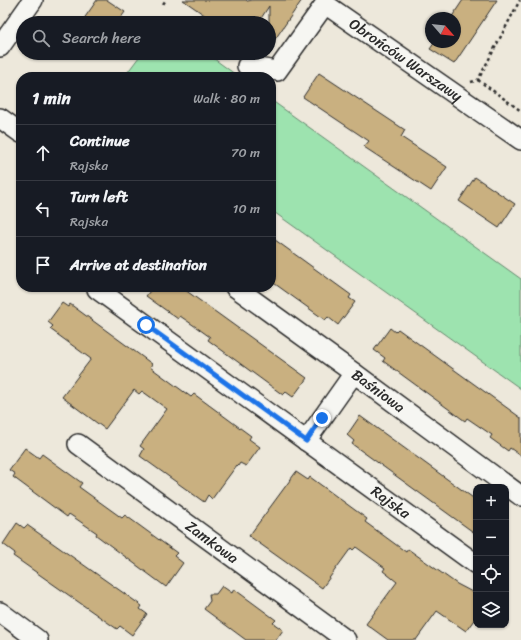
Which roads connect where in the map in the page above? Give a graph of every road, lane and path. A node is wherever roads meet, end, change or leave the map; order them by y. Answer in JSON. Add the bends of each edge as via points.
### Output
{"nodes":[{"id":1,"x":33,"y":0,"type":"edge"},
{"id":2,"x":166,"y":0,"type":"edge"},
{"id":3,"x":520,"y":0,"type":"edge"},
{"id":4,"x":163,"y":4,"type":"dead end"},
{"id":5,"x":22,"y":16,"type":"edge"},
{"id":6,"x":16,"y":24,"type":"edge"},
{"id":7,"x":0,"y":47,"type":"edge"},
{"id":8,"x":247,"y":66,"type":"dead end"},
{"id":9,"x":478,"y":80,"type":"junction"},
{"id":10,"x":468,"y":83,"type":"dead end"},
{"id":11,"x":521,"y":111,"type":"edge"},
{"id":12,"x":0,"y":118,"type":"edge"},
{"id":13,"x":16,"y":129,"type":"edge"},
{"id":14,"x":521,"y":140,"type":"edge"},
{"id":15,"x":101,"y":292,"type":"edge"},
{"id":16,"x":242,"y":292,"type":"edge"},
{"id":17,"x":354,"y":373,"type":"junction"},
{"id":18,"x":306,"y":441,"type":"junction"},
{"id":19,"x":78,"y":444,"type":"dead end"},
{"id":20,"x":521,"y":496,"type":"edge"},
{"id":21,"x":473,"y":562,"type":"edge"},
{"id":22,"x":0,"y":612,"type":"edge"},
{"id":23,"x":38,"y":640,"type":"edge"},
{"id":24,"x":346,"y":640,"type":"edge"}],
"edges":[{"from":1,"to":5,"type":"street"},
{"from":2,"to":4,"type":"path"},
{"from":3,"to":9,"type":"path"},
{"from":6,"to":7,"type":"street"},
{"from":8,"to":14,"type":"street","name":"Obrońców Warszawy","via":[[278,71],[324,4]]},
{"from":9,"to":10,"type":"path"},
{"from":9,"to":11,"type":"path"},
{"from":12,"to":13,"type":"street"},
{"from":15,"to":18,"type":"street","name":"Rajska"},
{"from":16,"to":17,"type":"street","name":"Baśniowa"},
{"from":17,"to":18,"type":"street"},
{"from":17,"to":20,"type":"street","name":"Baśniowa"},
{"from":18,"to":21,"type":"street","name":"Rajska"},
{"from":19,"to":24,"type":"street","name":"Zamkowa"},
{"from":22,"to":23,"type":"street"}]}
